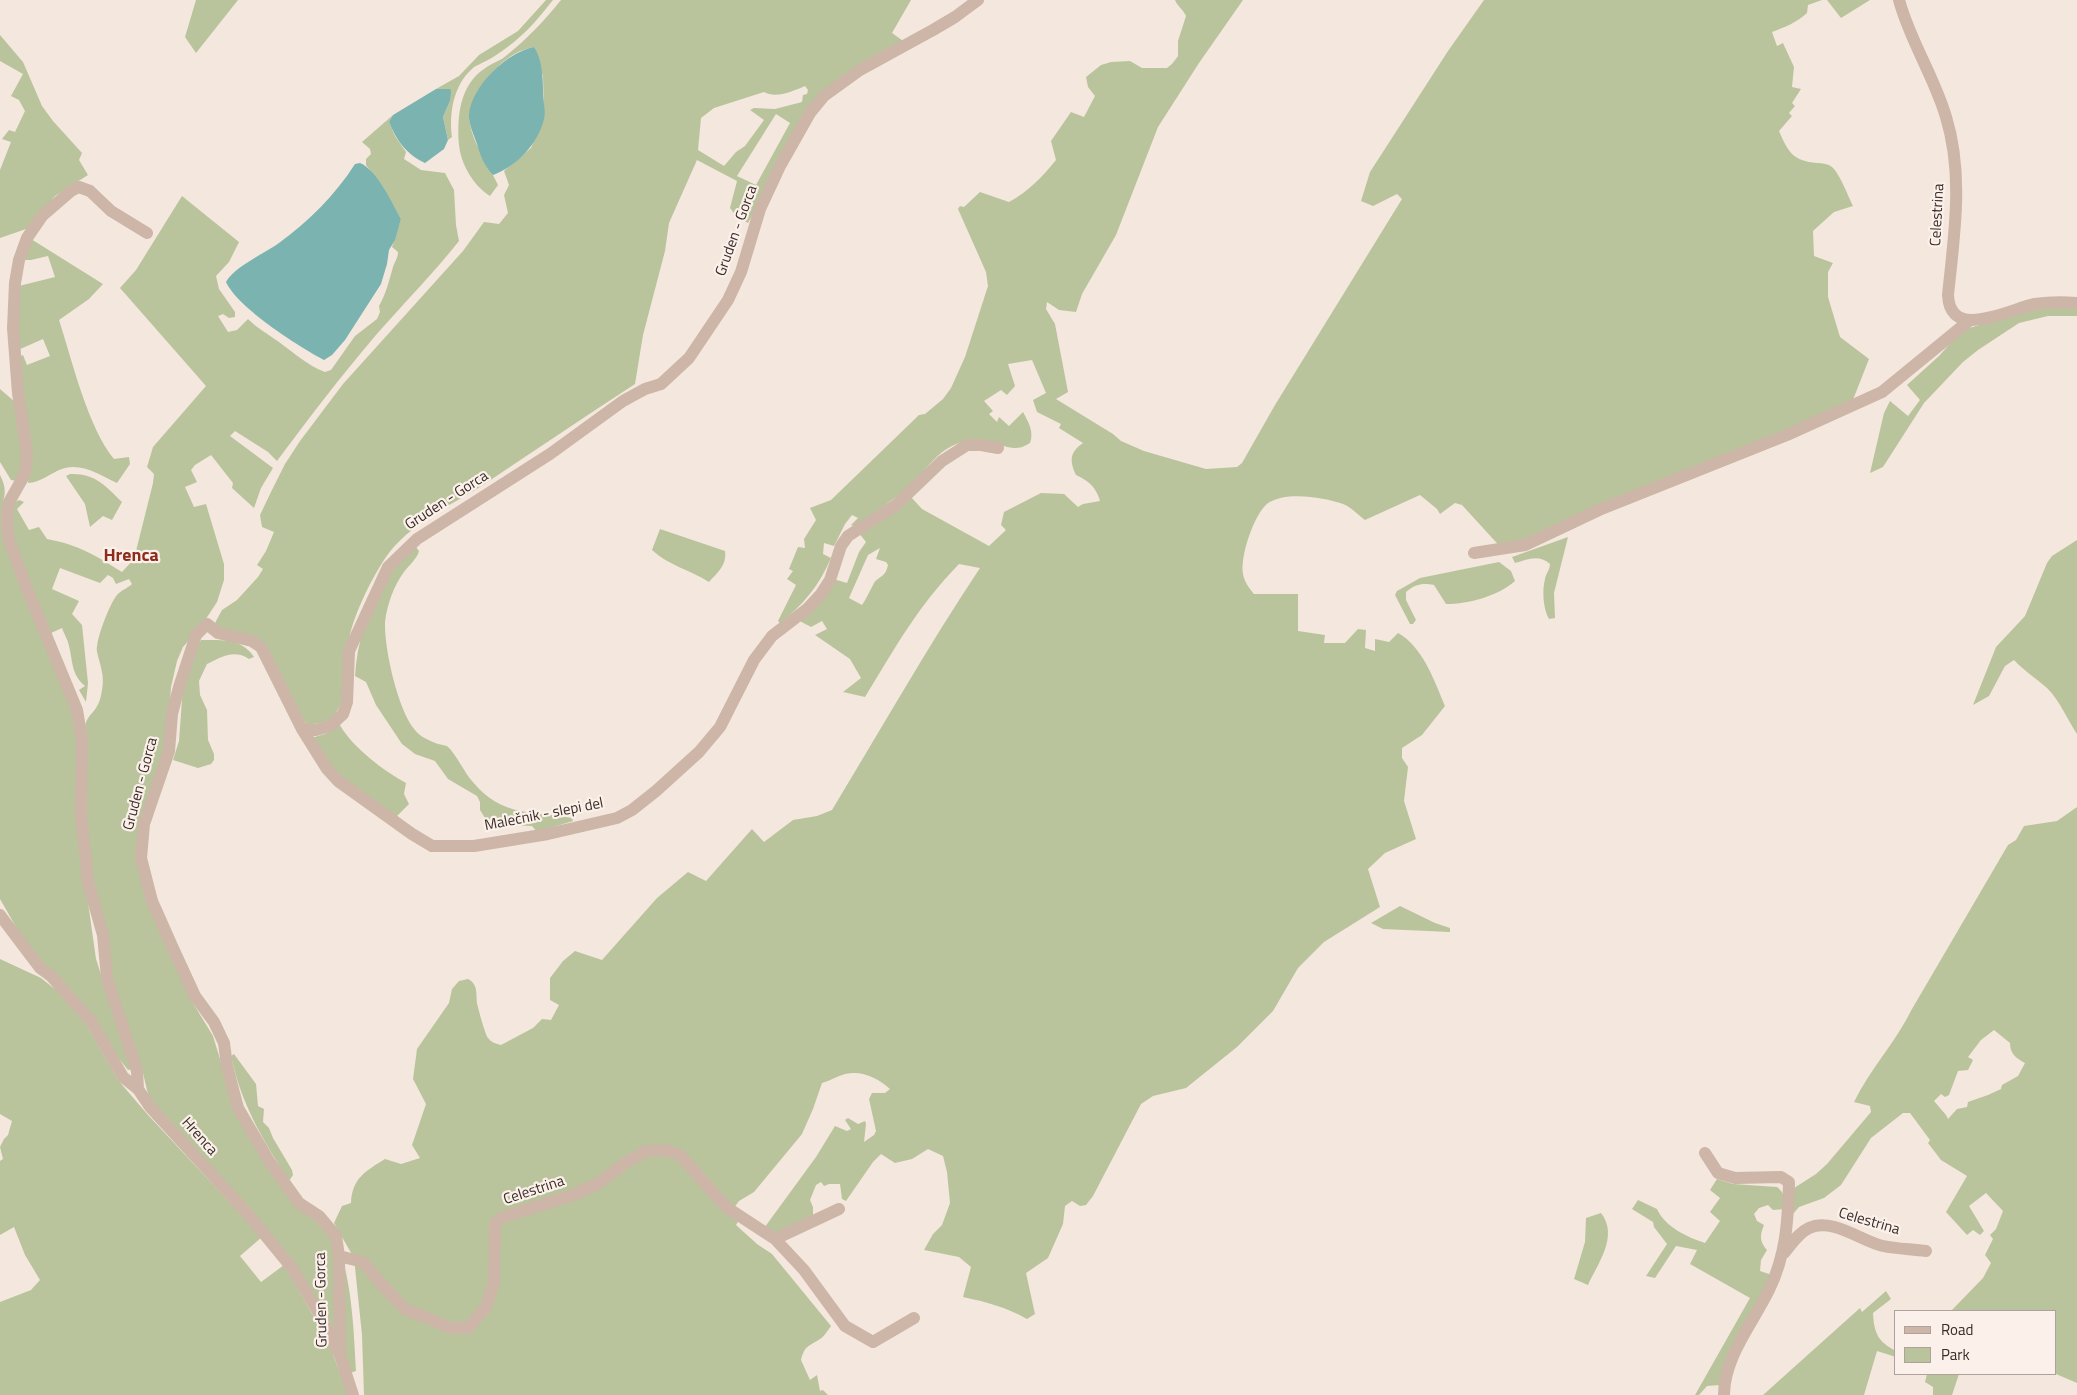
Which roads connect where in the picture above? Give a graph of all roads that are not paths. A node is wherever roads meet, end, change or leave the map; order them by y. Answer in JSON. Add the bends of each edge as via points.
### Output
{"nodes":[{"id":1,"x":978,"y":0,"type":"edge"},
{"id":2,"x":1898,"y":0,"type":"edge"},
{"id":3,"x":147,"y":233,"type":"dead end"},
{"id":4,"x":2077,"y":303,"type":"edge"},
{"id":5,"x":1970,"y":320,"type":"junction"},
{"id":6,"x":998,"y":448,"type":"dead end"},
{"id":7,"x":1474,"y":553,"type":"dead end"},
{"id":8,"x":302,"y":728,"type":"junction"},
{"id":9,"x":0,"y":915,"type":"edge"},
{"id":10,"x":138,"y":1089,"type":"junction"},
{"id":11,"x":1705,"y":1153,"type":"dead end"},
{"id":12,"x":839,"y":1209,"type":"dead end"},
{"id":13,"x":775,"y":1240,"type":"junction"},
{"id":14,"x":1926,"y":1251,"type":"dead end"},
{"id":15,"x":1784,"y":1253,"type":"junction"},
{"id":16,"x":339,"y":1256,"type":"junction"},
{"id":17,"x":914,"y":1318,"type":"dead end"},
{"id":18,"x":340,"y":1355,"type":"junction"},
{"id":19,"x":353,"y":1395,"type":"edge"},
{"id":20,"x":1724,"y":1395,"type":"edge"}],
"edges":[{"from":1,"to":8,"type":"street","name":"Gruden - Gorca","via":[[933,30],[860,70],[824,96],[810,113],[780,166],[760,209],[741,272],[728,300],[689,358],[661,384],[623,401],[550,454],[417,539],[388,566],[349,651],[347,702],[343,714],[330,726],[316,730]]},
{"from":2,"to":5,"type":"street","name":"Celestrina","via":[[1942,103],[1950,131],[1957,191],[1948,303],[1959,318]]},
{"from":3,"to":10,"type":"street","via":[[111,211],[90,191],[79,187],[42,216],[27,238],[15,283],[13,328],[18,393],[28,453],[25,474],[8,504],[7,523],[9,540],[27,589],[77,710],[82,740],[81,813],[88,882],[103,935],[107,978],[137,1071]]},
{"from":4,"to":5,"type":"street","via":[[2034,304]]},
{"from":5,"to":7,"type":"street","via":[[1882,392],[1787,435],[1599,510],[1525,545]]},
{"from":6,"to":8,"type":"street","name":"Malečnik - slepi del","via":[[967,445],[942,461],[896,505],[848,536],[821,594],[772,636],[754,660],[720,727],[699,752],[656,791],[617,818],[548,834],[483,844],[432,846],[338,781],[318,757]]},
{"from":8,"to":16,"type":"street","name":"Gruden - Gorca","via":[[260,647],[252,641],[218,633],[206,624],[196,635],[179,687],[172,714],[170,751],[144,824],[141,858],[152,900],[176,954],[195,996],[214,1022],[224,1043],[238,1108],[269,1161],[299,1203],[319,1216],[336,1236]]},
{"from":9,"to":10,"type":"street","name":"Hrenca","via":[[40,968],[91,1021],[123,1077]]},
{"from":10,"to":18,"type":"street","name":"Hrenca","via":[[292,1268]]},
{"from":11,"to":15,"type":"street","name":"Celestrina","via":[[1718,1173],[1735,1178],[1781,1177],[1789,1182]]},
{"from":12,"to":13,"type":"street"},
{"from":13,"to":16,"type":"street","name":"Celestrina","via":[[726,1207],[680,1155],[665,1150],[646,1152],[599,1183],[573,1195],[503,1217],[495,1223],[494,1282],[486,1307],[468,1328],[451,1328],[405,1309],[364,1262]]},
{"from":13,"to":17,"type":"street","via":[[804,1270],[845,1326],[872,1342]]},
{"from":14,"to":15,"type":"street","name":"Celestrina","via":[[1882,1246],[1822,1225],[1809,1228]]},
{"from":15,"to":20,"type":"street","name":"Celestrina","via":[[1769,1290],[1731,1363]]},
{"from":16,"to":18,"type":"street","name":"Gruden - Gorca"},
{"from":18,"to":19,"type":"street","name":"Hrenca"}]}
